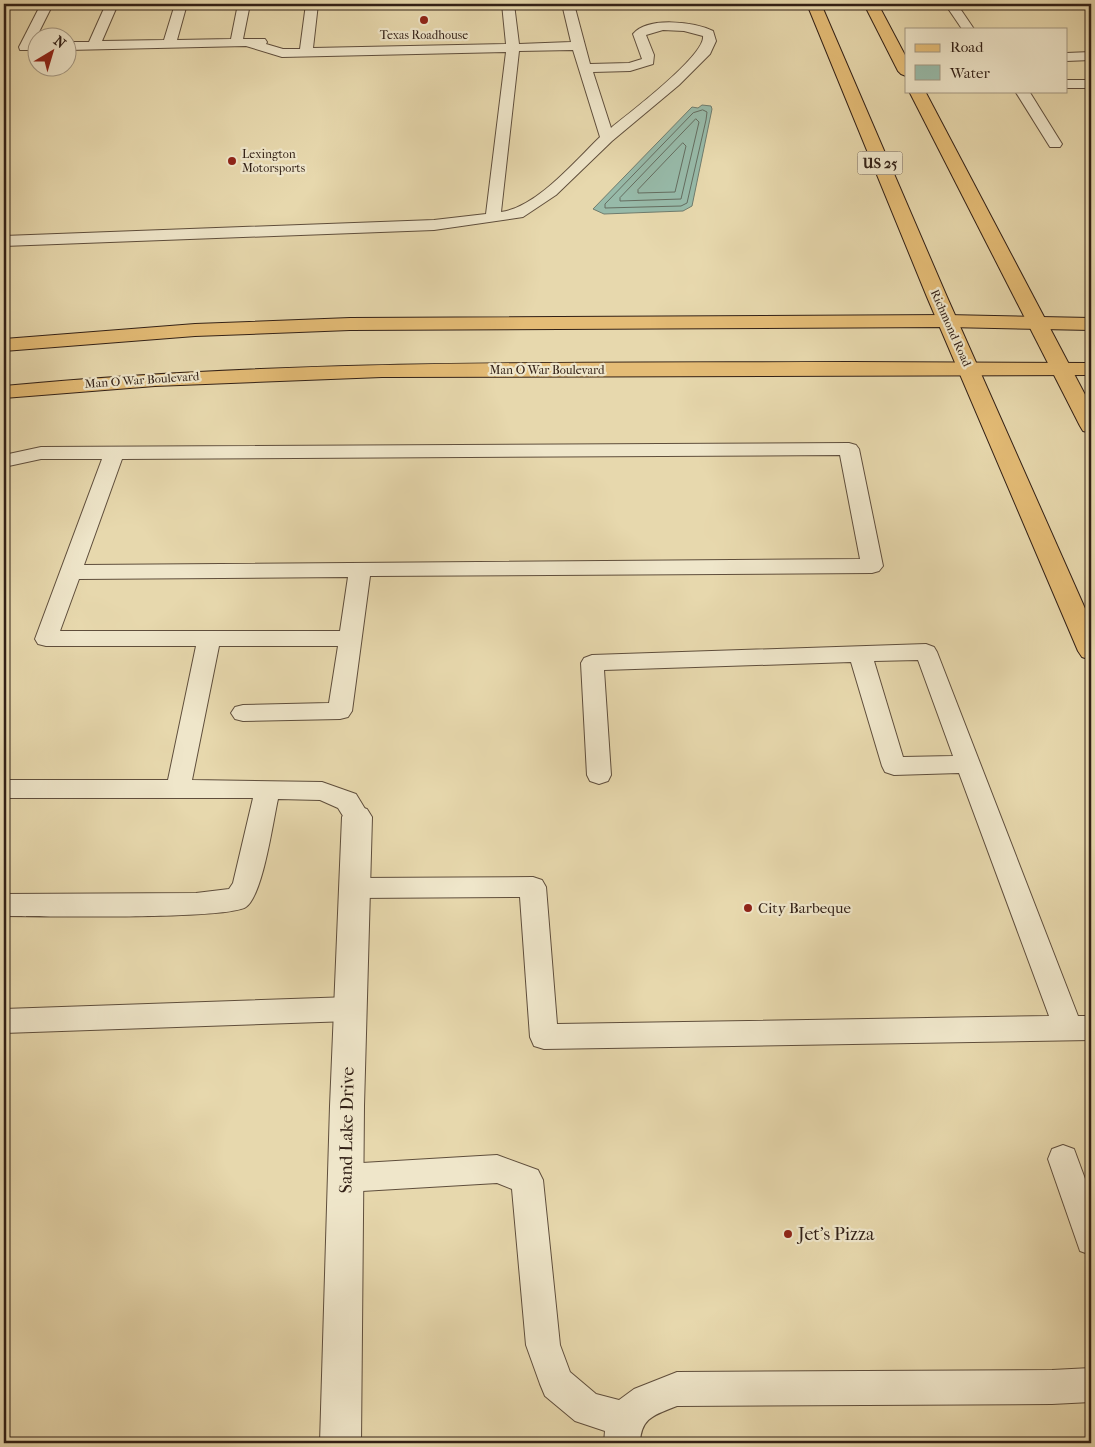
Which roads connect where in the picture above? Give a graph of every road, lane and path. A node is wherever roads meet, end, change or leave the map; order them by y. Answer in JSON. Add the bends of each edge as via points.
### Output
{"nodes":[{"id":1,"x":47,"y":4,"type":"edge"},
{"id":2,"x":112,"y":4,"type":"edge"},
{"id":3,"x":181,"y":4,"type":"edge"},
{"id":4,"x":244,"y":4,"type":"edge"},
{"id":5,"x":312,"y":4,"type":"edge"},
{"id":6,"x":508,"y":4,"type":"edge"},
{"id":7,"x":568,"y":4,"type":"edge"},
{"id":8,"x":814,"y":4,"type":"edge"},
{"id":9,"x":871,"y":4,"type":"edge"},
{"id":10,"x":951,"y":4,"type":"edge"},
{"id":11,"x":38,"y":28,"type":"edge"},
{"id":12,"x":967,"y":28,"type":"edge"},
{"id":13,"x":241,"y":43,"type":"junction"},
{"id":14,"x":168,"y":44,"type":"junction"},
{"id":15,"x":78,"y":46,"type":"edge"},
{"id":16,"x":94,"y":46,"type":"junction"},
{"id":17,"x":578,"y":46,"type":"junction"},
{"id":18,"x":28,"y":47,"type":"edge"},
{"id":19,"x":307,"y":47,"type":"junction"},
{"id":20,"x":11,"y":48,"type":"dead end"},
{"id":21,"x":514,"y":48,"type":"junction"},
{"id":22,"x":1091,"y":56,"type":"edge"},
{"id":23,"x":1068,"y":57,"type":"edge"},
{"id":24,"x":904,"y":64,"type":"edge"},
{"id":25,"x":584,"y":68,"type":"junction"},
{"id":26,"x":1069,"y":81,"type":"edge"},
{"id":27,"x":1091,"y":84,"type":"edge"},
{"id":28,"x":917,"y":92,"type":"edge"},
{"id":29,"x":1023,"y":92,"type":"edge"},
{"id":30,"x":607,"y":138,"type":"junction"},
{"id":31,"x":1055,"y":144,"type":"dead end"},
{"id":32,"x":493,"y":218,"type":"junction"},
{"id":33,"x":4,"y":241,"type":"edge"},
{"id":34,"x":947,"y":322,"type":"junction"},
{"id":35,"x":1037,"y":322,"type":"junction"},
{"id":36,"x":1091,"y":324,"type":"edge"},
{"id":37,"x":4,"y":345,"type":"edge"},
{"id":38,"x":1061,"y":368,"type":"junction"},
{"id":39,"x":1091,"y":369,"type":"edge"},
{"id":40,"x":969,"y":370,"type":"junction"},
{"id":41,"x":4,"y":392,"type":"edge"},
{"id":42,"x":1091,"y":426,"type":"edge"},
{"id":43,"x":114,"y":453,"type":"junction"},
{"id":44,"x":4,"y":460,"type":"edge"},
{"id":45,"x":360,"y":570,"type":"junction"},
{"id":46,"x":70,"y":572,"type":"junction"},
{"id":47,"x":209,"y":638,"type":"junction"},
{"id":48,"x":350,"y":639,"type":"junction"},
{"id":49,"x":1091,"y":651,"type":"edge"},
{"id":50,"x":860,"y":654,"type":"junction"},
{"id":51,"x":242,"y":713,"type":"dead end"},
{"id":52,"x":968,"y":764,"type":"junction"},
{"id":53,"x":599,"y":776,"type":"dead end"},
{"id":54,"x":4,"y":789,"type":"edge"},
{"id":55,"x":178,"y":789,"type":"junction"},
{"id":56,"x":268,"y":789,"type":"junction"},
{"id":57,"x":357,"y":816,"type":"joint"},
{"id":58,"x":355,"y":888,"type":"junction"},
{"id":59,"x":4,"y":906,"type":"edge"},
{"id":60,"x":350,"y":1009,"type":"junction"},
{"id":61,"x":4,"y":1020,"type":"edge"},
{"id":62,"x":1080,"y":1028,"type":"edge"},
{"id":63,"x":1064,"y":1159,"type":"dead end"},
{"id":64,"x":345,"y":1178,"type":"junction"},
{"id":65,"x":1091,"y":1240,"type":"edge"},
{"id":66,"x":1091,"y":1385,"type":"edge"},
{"id":67,"x":624,"y":1431,"type":"edge"},
{"id":68,"x":340,"y":1443,"type":"edge"}],
"edges":[{"from":1,"to":11,"type":"lane"},
{"from":2,"to":16,"type":"lane"},
{"from":3,"to":14,"type":"lane"},
{"from":4,"to":13,"type":"lane"},
{"from":5,"to":19,"type":"lane"},
{"from":6,"to":21,"type":"lane"},
{"from":7,"to":17,"type":"lane"},
{"from":8,"to":34,"type":"main road","name":"Richmond Road","number":"US 25"},
{"from":9,"to":24,"type":"main road"},
{"from":10,"to":12,"type":"lane"},
{"from":13,"to":14,"type":"lane"},
{"from":13,"to":19,"type":"lane","via":[[282,53]]},
{"from":14,"to":16,"type":"lane"},
{"from":15,"to":16,"type":"lane"},
{"from":17,"to":21,"type":"lane"},
{"from":17,"to":25,"type":"lane"},
{"from":18,"to":20,"type":"lane"},
{"from":19,"to":21,"type":"lane"},
{"from":21,"to":32,"type":"lane"},
{"from":22,"to":23,"type":"street"},
{"from":25,"to":30,"type":"lane"},
{"from":25,"to":30,"type":"lane","via":[[630,67],[648,61],[640,34],[652,27],[694,27],[709,34],[705,52]]},
{"from":26,"to":27,"type":"lane"},
{"from":28,"to":35,"type":"main road"},
{"from":29,"to":31,"type":"lane"},
{"from":30,"to":32,"type":"lane","via":[[551,192],[518,214]]},
{"from":32,"to":33,"type":"lane","via":[[434,225]]},
{"from":34,"to":35,"type":"main road"},
{"from":34,"to":37,"type":"main road","via":[[350,324],[195,330]]},
{"from":34,"to":40,"type":"main road","name":"Richmond Road","number":"US 25"},
{"from":35,"to":36,"type":"main road"},
{"from":35,"to":38,"type":"main road"},
{"from":38,"to":39,"type":"main road","name":"Man O War Boulevard"},
{"from":38,"to":40,"type":"main road","name":"Man O War Boulevard"},
{"from":38,"to":42,"type":"main road"},
{"from":40,"to":41,"type":"main road","name":"Man O War Boulevard","via":[[401,370],[238,374]]},
{"from":40,"to":49,"type":"main road","name":"Richmond Road","number":"US 25"},
{"from":43,"to":44,"type":"lane","via":[[41,453]]},
{"from":43,"to":45,"type":"lane","via":[[848,449],[872,566]]},
{"from":43,"to":46,"type":"lane"},
{"from":45,"to":46,"type":"lane"},
{"from":45,"to":48,"type":"lane"},
{"from":46,"to":47,"type":"lane","via":[[46,639]]},
{"from":47,"to":48,"type":"lane"},
{"from":47,"to":55,"type":"lane"},
{"from":48,"to":51,"type":"lane","via":[[340,711]]},
{"from":50,"to":52,"type":"lane","via":[[926,652]]},
{"from":50,"to":52,"type":"lane","via":[[894,766]]},
{"from":50,"to":53,"type":"lane","via":[[592,663]]},
{"from":52,"to":62,"type":"lane"},
{"from":54,"to":55,"type":"lane"},
{"from":55,"to":56,"type":"lane"},
{"from":56,"to":57,"type":"lane","via":[[322,791],[347,801]]},
{"from":56,"to":59,"type":"lane","via":[[246,886],[237,900],[196,904]]},
{"from":57,"to":58,"type":"street","name":"Sand Lake Drive"},
{"from":58,"to":60,"type":"street","name":"Sand Lake Drive"},
{"from":58,"to":62,"type":"lane","via":[[533,887],[544,1038]]},
{"from":60,"to":61,"type":"lane"},
{"from":60,"to":64,"type":"street","name":"Sand Lake Drive"},
{"from":63,"to":65,"type":"lane"},
{"from":64,"to":67,"type":"lane","via":[[497,1169],[527,1180],[543,1345],[557,1384]]},
{"from":64,"to":68,"type":"street","name":"Sand Lake Drive"},
{"from":66,"to":67,"type":"lane","via":[[677,1389],[639,1404]]}]}
